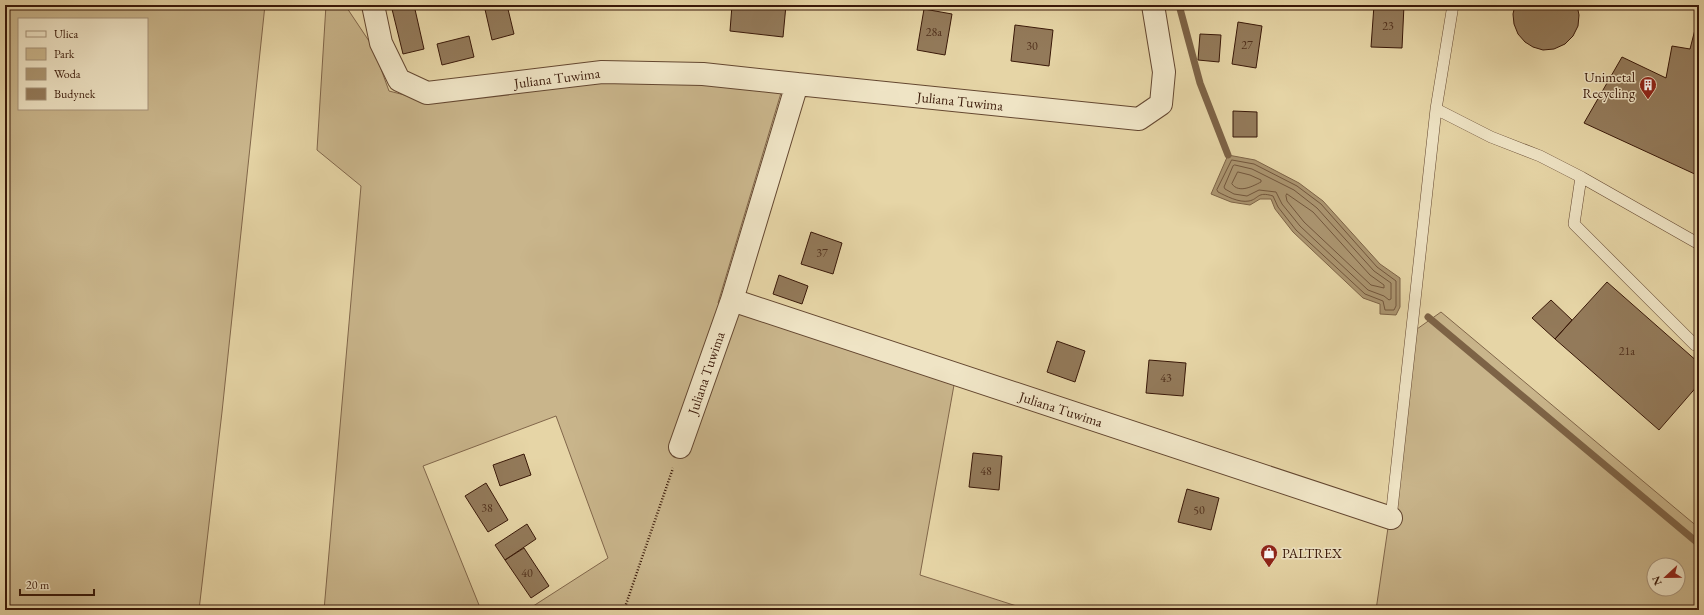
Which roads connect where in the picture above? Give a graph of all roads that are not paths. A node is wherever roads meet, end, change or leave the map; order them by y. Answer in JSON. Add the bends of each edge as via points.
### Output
{"nodes":[{"id":1,"x":373,"y":5,"type":"edge"},
{"id":2,"x":1153,"y":5,"type":"edge"},
{"id":3,"x":1453,"y":5,"type":"edge"},
{"id":4,"x":797,"y":84,"type":"junction"},
{"id":5,"x":1436,"y":108,"type":"junction"},
{"id":6,"x":1581,"y":177,"type":"junction"},
{"id":7,"x":1699,"y":244,"type":"edge"},
{"id":8,"x":732,"y":300,"type":"junction"},
{"id":9,"x":1695,"y":345,"type":"dead end"},
{"id":10,"x":680,"y":447,"type":"road end"},
{"id":11,"x":1391,"y":518,"type":"joint"}],
"edges":[{"from":1,"to":4,"type":"street","name":"Juliana Tuwima","via":[[381,43],[399,80],[427,93],[602,72],[703,74]]},
{"from":2,"to":4,"type":"street","name":"Juliana Tuwima","via":[[1164,79],[1160,104],[1139,119]]},
{"from":3,"to":5,"type":"lane"},
{"from":4,"to":8,"type":"street","name":"Juliana Tuwima"},
{"from":5,"to":6,"type":"lane","via":[[1491,137],[1540,156]]},
{"from":5,"to":11,"type":"lane"},
{"from":6,"to":7,"type":"lane"},
{"from":6,"to":9,"type":"lane","via":[[1574,224]]},
{"from":8,"to":10,"type":"street","name":"Juliana Tuwima"},
{"from":8,"to":11,"type":"street","name":"Juliana Tuwima"}]}
